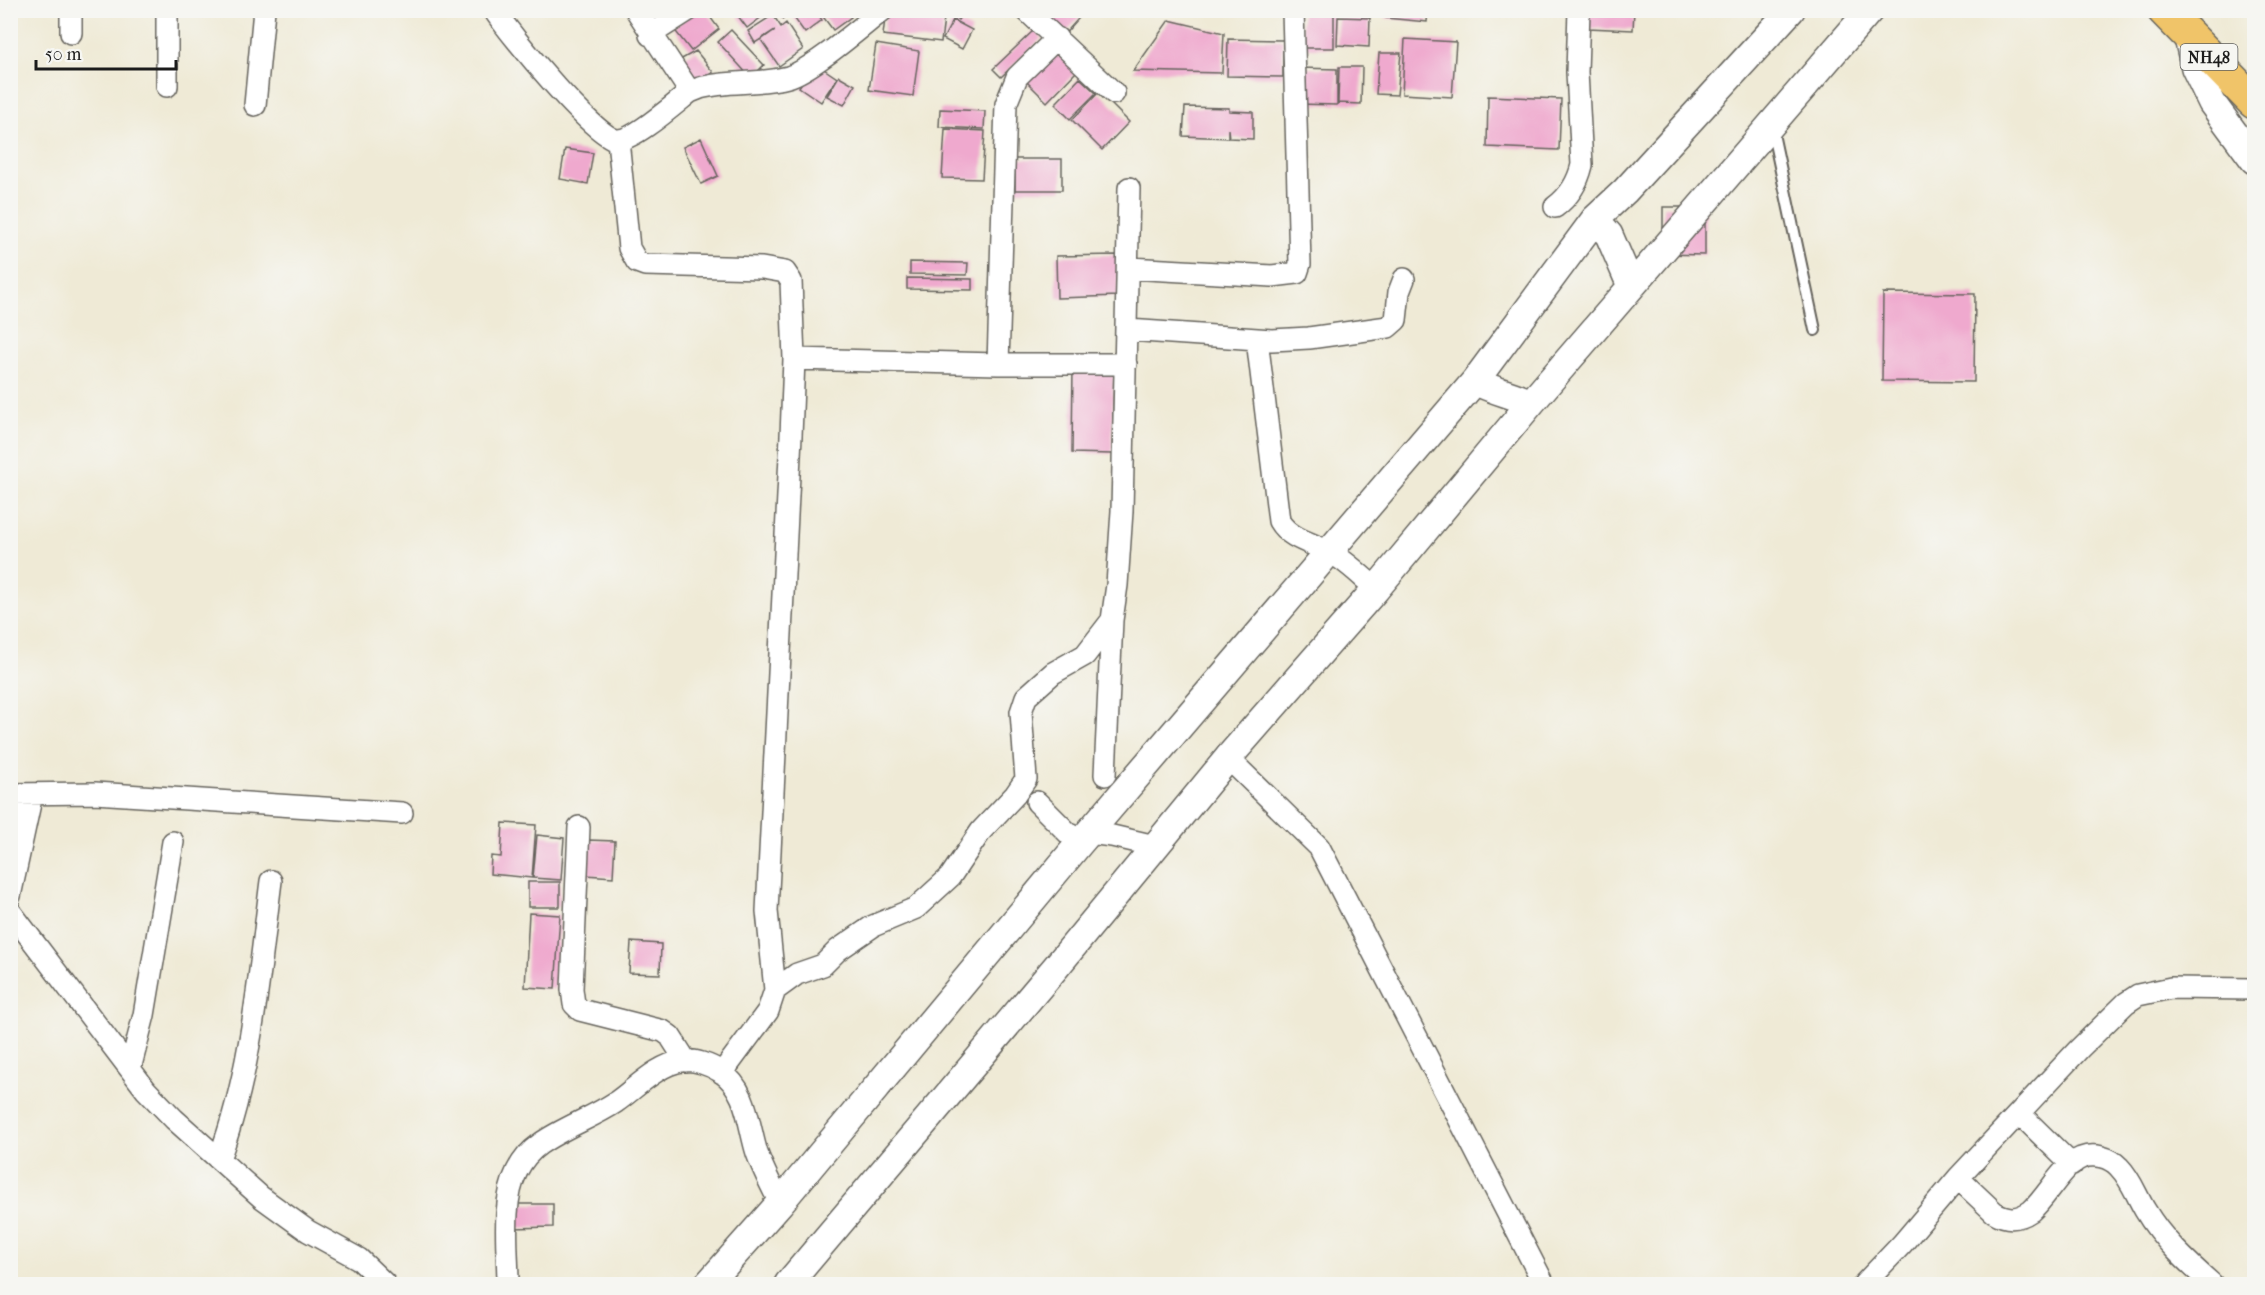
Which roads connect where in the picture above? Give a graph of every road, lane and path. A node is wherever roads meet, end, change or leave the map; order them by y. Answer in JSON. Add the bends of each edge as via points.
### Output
{"nodes":[{"id":1,"x":71,"y":10,"type":"edge"},
{"id":2,"x":167,"y":10,"type":"edge"},
{"id":3,"x":264,"y":10,"type":"edge"},
{"id":4,"x":636,"y":10,"type":"edge"},
{"id":5,"x":689,"y":10,"type":"edge"},
{"id":6,"x":883,"y":10,"type":"edge"},
{"id":7,"x":1026,"y":10,"type":"edge"},
{"id":8,"x":1293,"y":10,"type":"edge"},
{"id":9,"x":1579,"y":10,"type":"edge"},
{"id":10,"x":1791,"y":10,"type":"edge"},
{"id":11,"x":1870,"y":10,"type":"edge"},
{"id":12,"x":2164,"y":10,"type":"edge"},
{"id":13,"x":496,"y":11,"type":"edge"},
{"id":14,"x":71,"y":33,"type":"dead end"},
{"id":15,"x":2187,"y":34,"type":"junction"},
{"id":16,"x":650,"y":35,"type":"junction"},
{"id":17,"x":1057,"y":38,"type":"junction"},
{"id":18,"x":167,"y":86,"type":"dead end"},
{"id":19,"x":690,"y":92,"type":"junction"},
{"id":20,"x":1114,"y":93,"type":"dead end"},
{"id":21,"x":2254,"y":102,"type":"edge"},
{"id":22,"x":255,"y":105,"type":"dead end"},
{"id":23,"x":1771,"y":126,"type":"junction"},
{"id":24,"x":618,"y":140,"type":"junction"},
{"id":25,"x":2254,"y":160,"type":"edge"},
{"id":26,"x":1129,"y":188,"type":"dead end"},
{"id":27,"x":1555,"y":207,"type":"dead end"},
{"id":28,"x":1595,"y":219,"type":"junction"},
{"id":29,"x":1129,"y":268,"type":"junction"},
{"id":30,"x":1404,"y":279,"type":"dead end"},
{"id":31,"x":1631,"y":286,"type":"junction"},
{"id":32,"x":1128,"y":330,"type":"junction"},
{"id":33,"x":1815,"y":330,"type":"dead end"},
{"id":34,"x":1257,"y":339,"type":"junction"},
{"id":35,"x":794,"y":359,"type":"junction"},
{"id":36,"x":998,"y":364,"type":"junction"},
{"id":37,"x":1126,"y":364,"type":"junction"},
{"id":38,"x":1475,"y":381,"type":"junction"},
{"id":39,"x":1531,"y":403,"type":"junction"},
{"id":40,"x":1330,"y":552,"type":"junction"},
{"id":41,"x":1376,"y":589,"type":"junction"},
{"id":42,"x":1112,"y":620,"type":"junction"},
{"id":43,"x":1228,"y":758,"type":"junction"},
{"id":44,"x":1105,"y":775,"type":"dead end"},
{"id":45,"x":1026,"y":779,"type":"junction"},
{"id":46,"x":10,"y":794,"type":"edge"},
{"id":47,"x":32,"y":794,"type":"junction"},
{"id":48,"x":1011,"y":799,"type":"junction"},
{"id":49,"x":1037,"y":802,"type":"junction"},
{"id":50,"x":402,"y":813,"type":"dead end"},
{"id":51,"x":579,"y":827,"type":"dead end"},
{"id":52,"x":1084,"y":839,"type":"junction"},
{"id":53,"x":173,"y":842,"type":"dead end"},
{"id":54,"x":1155,"y":846,"type":"junction"},
{"id":55,"x":271,"y":881,"type":"dead end"},
{"id":56,"x":10,"y":896,"type":"edge"},
{"id":57,"x":10,"y":911,"type":"edge"},
{"id":58,"x":2254,"y":989,"type":"edge"},
{"id":59,"x":775,"y":990,"type":"junction"},
{"id":60,"x":686,"y":1061,"type":"junction"},
{"id":61,"x":130,"y":1069,"type":"junction"},
{"id":62,"x":723,"y":1073,"type":"junction"},
{"id":63,"x":2019,"y":1113,"type":"junction"},
{"id":64,"x":219,"y":1160,"type":"junction"},
{"id":65,"x":2072,"y":1165,"type":"junction"},
{"id":66,"x":1959,"y":1178,"type":"junction"},
{"id":67,"x":780,"y":1203,"type":"junction"},
{"id":68,"x":386,"y":1284,"type":"edge"},
{"id":69,"x":508,"y":1284,"type":"edge"},
{"id":70,"x":708,"y":1284,"type":"edge"},
{"id":71,"x":788,"y":1284,"type":"edge"},
{"id":72,"x":1544,"y":1284,"type":"edge"},
{"id":73,"x":1864,"y":1284,"type":"edge"},
{"id":74,"x":2212,"y":1284,"type":"edge"}],
"edges":[{"from":1,"to":14,"type":"street"},
{"from":2,"to":18,"type":"street"},
{"from":3,"to":22,"type":"street"},
{"from":4,"to":16,"type":"street"},
{"from":5,"to":16,"type":"street"},
{"from":6,"to":19,"type":"street","via":[[790,76],[706,86]]},
{"from":7,"to":17,"type":"street"},
{"from":8,"to":29,"type":"street","via":[[1297,273],[1272,276]]},
{"from":9,"to":27,"type":"street","via":[[1577,72],[1582,165],[1570,193]]},
{"from":10,"to":28,"type":"street"},
{"from":11,"to":23,"type":"street"},
{"from":12,"to":15,"type":"highway","number":"NH48"},
{"from":13,"to":24,"type":"street","via":[[554,86]]},
{"from":15,"to":21,"type":"highway","number":"NH48"},
{"from":15,"to":25,"type":"street","via":[[2195,68],[2212,103]]},
{"from":16,"to":19,"type":"street"},
{"from":17,"to":20,"type":"street"},
{"from":17,"to":36,"type":"street","via":[[1017,77],[1006,104]]},
{"from":19,"to":24,"type":"street","via":[[633,135]]},
{"from":23,"to":31,"type":"street"},
{"from":23,"to":33,"type":"lane"},
{"from":24,"to":35,"type":"street","via":[[629,248],[635,261],[645,265],[762,268],[787,274],[791,281]]},
{"from":26,"to":29,"type":"street"},
{"from":28,"to":31,"type":"street","via":[[1608,235]]},
{"from":28,"to":38,"type":"street"},
{"from":29,"to":32,"type":"street"},
{"from":30,"to":34,"type":"street","via":[[1391,327],[1309,338]]},
{"from":31,"to":39,"type":"street"},
{"from":32,"to":34,"type":"street"},
{"from":32,"to":37,"type":"street"},
{"from":34,"to":40,"type":"street","via":[[1279,521],[1297,537]]},
{"from":35,"to":36,"type":"street"},
{"from":35,"to":59,"type":"street","via":[[767,911]]},
{"from":36,"to":37,"type":"street"},
{"from":37,"to":42,"type":"street","via":[[1122,511]]},
{"from":38,"to":39,"type":"street"},
{"from":38,"to":40,"type":"street"},
{"from":39,"to":41,"type":"street"},
{"from":40,"to":41,"type":"street"},
{"from":40,"to":52,"type":"street"},
{"from":41,"to":43,"type":"street"},
{"from":42,"to":44,"type":"street"},
{"from":42,"to":45,"type":"street","via":[[1085,655],[1053,673],[1026,697],[1021,712]]},
{"from":43,"to":54,"type":"street"},
{"from":43,"to":72,"type":"street","via":[[1319,847]]},
{"from":45,"to":48,"type":"street"},
{"from":45,"to":49,"type":"street"},
{"from":46,"to":47,"type":"street"},
{"from":47,"to":50,"type":"street","via":[[95,793]]},
{"from":47,"to":56,"type":"street"},
{"from":48,"to":49,"type":"street"},
{"from":48,"to":59,"type":"street","via":[[981,831],[950,877],[916,908],[873,926],[823,965],[797,974]]},
{"from":49,"to":52,"type":"street"},
{"from":51,"to":60,"type":"street","via":[[574,1004],[579,1010],[663,1031]]},
{"from":52,"to":54,"type":"street","via":[[1112,836]]},
{"from":52,"to":67,"type":"street"},
{"from":53,"to":61,"type":"street","via":[[144,1014]]},
{"from":54,"to":71,"type":"street"},
{"from":55,"to":64,"type":"street","via":[[246,1060]]},
{"from":57,"to":61,"type":"street"},
{"from":58,"to":63,"type":"street","via":[[2171,988],[2138,995],[2079,1049]]},
{"from":59,"to":62,"type":"street","via":[[768,1011]]},
{"from":60,"to":62,"type":"street"},
{"from":60,"to":69,"type":"street","via":[[657,1072],[616,1102],[539,1144],[530,1153],[511,1185]]},
{"from":61,"to":64,"type":"street","via":[[174,1119]]},
{"from":62,"to":67,"type":"street","via":[[745,1103],[758,1154]]},
{"from":63,"to":65,"type":"street"},
{"from":63,"to":66,"type":"street"},
{"from":64,"to":68,"type":"street","via":[[295,1221],[359,1258]]},
{"from":65,"to":66,"type":"street","via":[[2031,1211],[2013,1219],[1994,1212]]},
{"from":65,"to":74,"type":"street","via":[[2091,1156],[2118,1165],[2172,1247]]},
{"from":66,"to":73,"type":"street"},
{"from":67,"to":70,"type":"street"}]}
